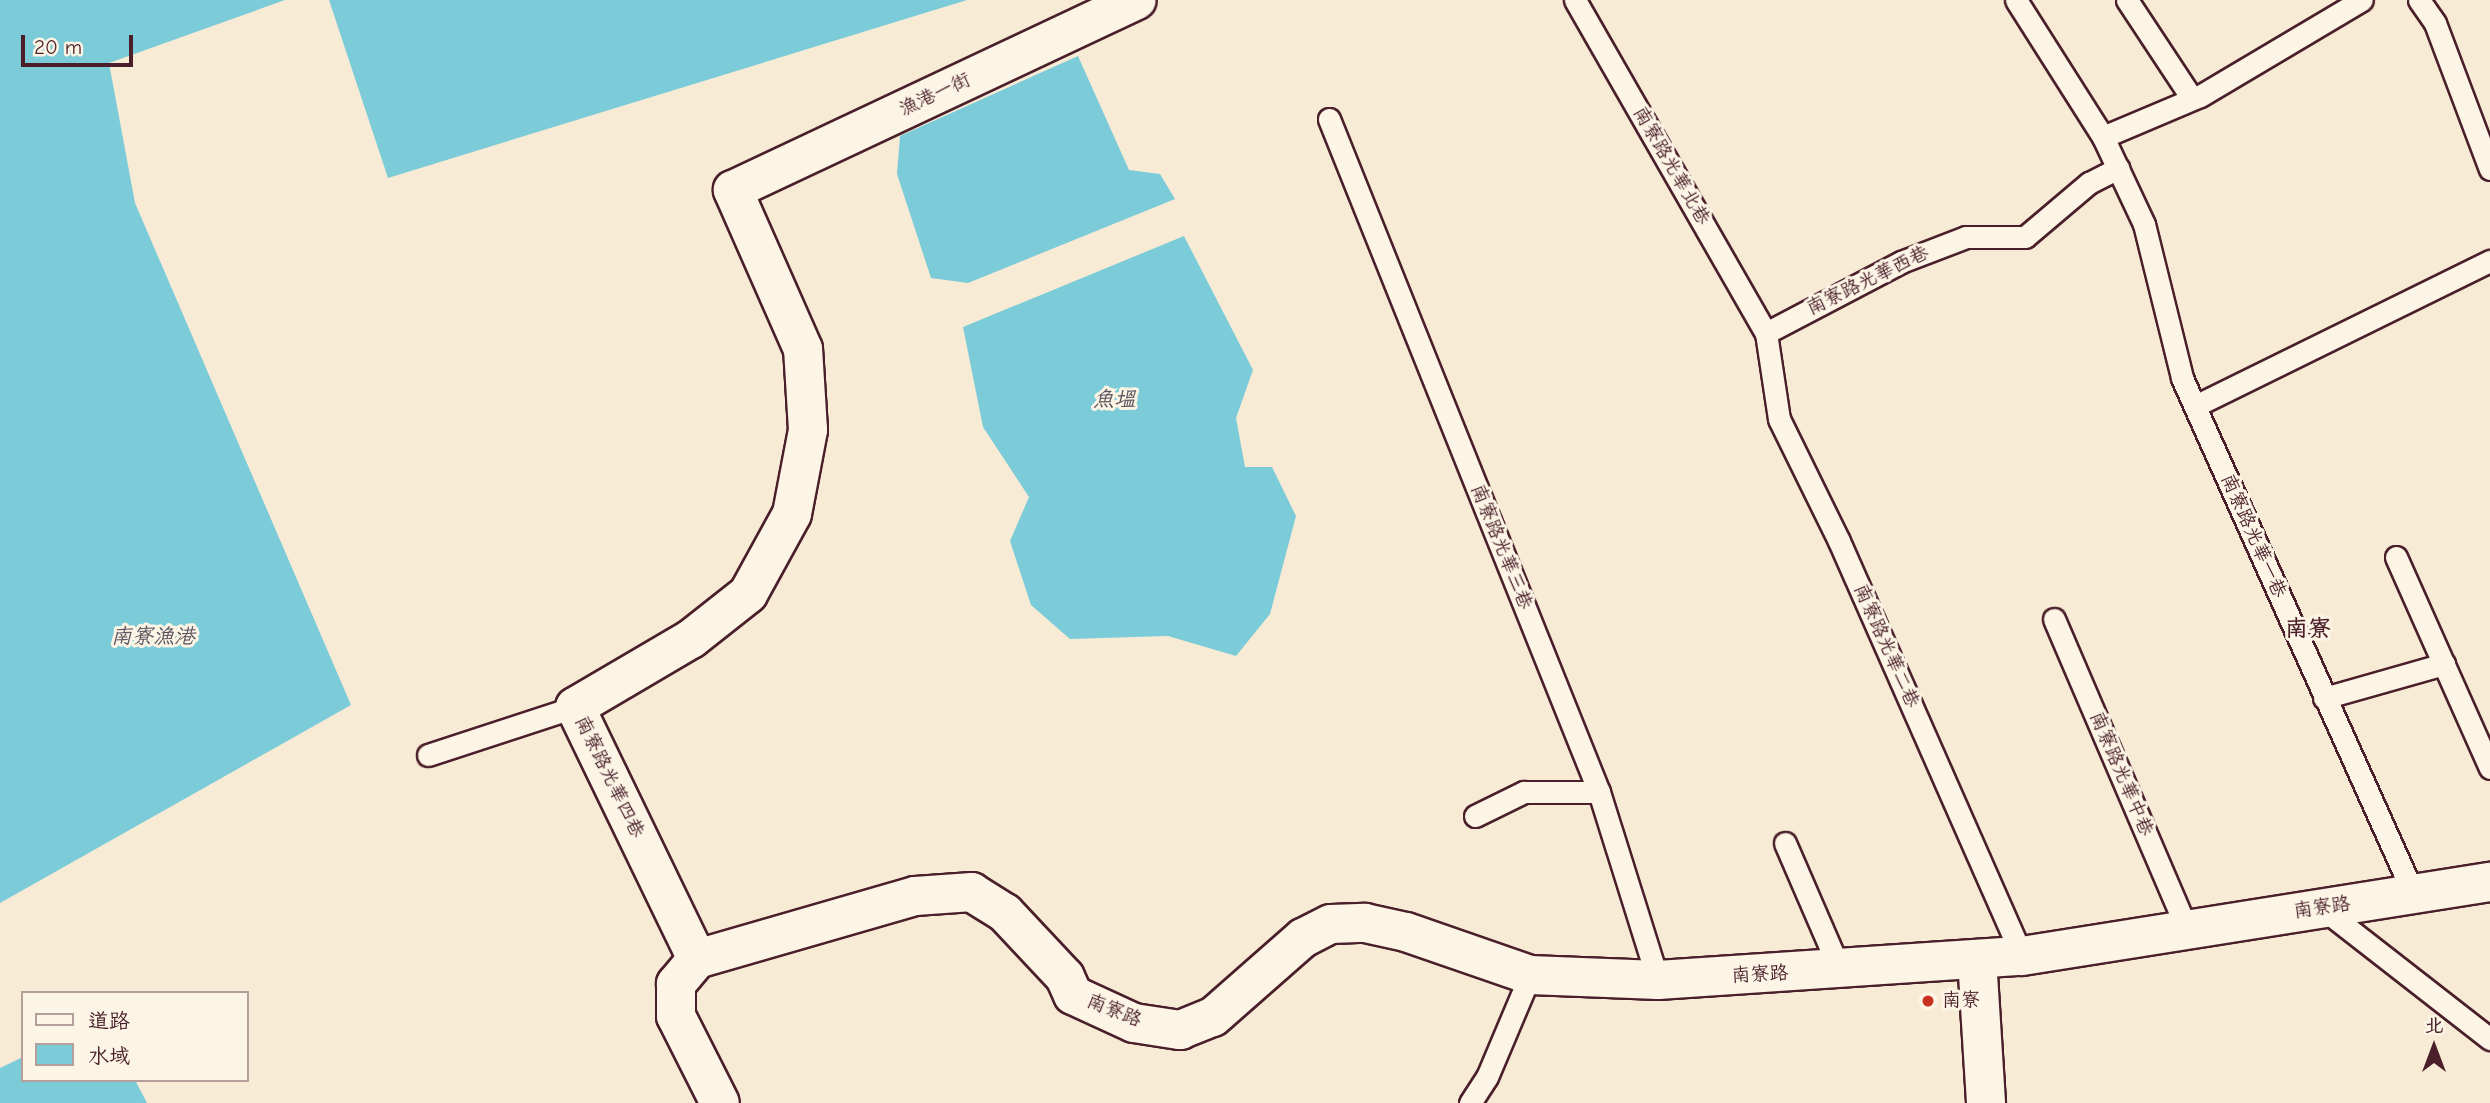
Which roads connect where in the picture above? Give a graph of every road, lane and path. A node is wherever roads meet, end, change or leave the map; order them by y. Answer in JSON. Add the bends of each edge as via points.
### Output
{"nodes":[{"id":1,"x":1137,"y":0,"type":"edge"},
{"id":2,"x":1575,"y":0,"type":"edge"},
{"id":3,"x":2016,"y":0,"type":"edge"},
{"id":4,"x":2127,"y":0,"type":"edge"},
{"id":5,"x":2362,"y":0,"type":"edge"},
{"id":6,"x":2419,"y":0,"type":"edge"},
{"id":7,"x":2191,"y":97,"type":"junction"},
{"id":8,"x":1329,"y":119,"type":"dead end"},
{"id":9,"x":2103,"y":137,"type":"junction"},
{"id":10,"x":2490,"y":158,"type":"edge"},
{"id":11,"x":2118,"y":168,"type":"junction"},
{"id":12,"x":2490,"y":168,"type":"edge"},
{"id":13,"x":733,"y":190,"type":"joint"},
{"id":14,"x":2490,"y":261,"type":"edge"},
{"id":15,"x":1766,"y":333,"type":"junction"},
{"id":16,"x":2195,"y":406,"type":"junction"},
{"id":17,"x":2396,"y":557,"type":"dead end"},
{"id":18,"x":2054,"y":620,"type":"dead end"},
{"id":19,"x":2444,"y":664,"type":"junction"},
{"id":20,"x":2324,"y":698,"type":"junction"},
{"id":21,"x":575,"y":707,"type":"junction"},
{"id":22,"x":428,"y":755,"type":"dead end"},
{"id":23,"x":2490,"y":768,"type":"edge"},
{"id":24,"x":1599,"y":792,"type":"junction"},
{"id":25,"x":1475,"y":816,"type":"dead end"},
{"id":26,"x":1785,"y":844,"type":"dead end"},
{"id":27,"x":2490,"y":882,"type":"edge"},
{"id":28,"x":2414,"y":895,"type":"junction"},
{"id":29,"x":2321,"y":908,"type":"junction"},
{"id":30,"x":2187,"y":929,"type":"junction"},
{"id":31,"x":2022,"y":956,"type":"junction"},
{"id":32,"x":698,"y":959,"type":"junction"},
{"id":33,"x":1977,"y":959,"type":"junction"},
{"id":34,"x":1840,"y":970,"type":"junction"},
{"id":35,"x":1530,"y":975,"type":"junction"},
{"id":36,"x":1658,"y":979,"type":"junction"},
{"id":37,"x":2490,"y":1038,"type":"edge"},
{"id":38,"x":720,"y":1103,"type":"edge"},
{"id":39,"x":1470,"y":1103,"type":"edge"},
{"id":40,"x":1986,"y":1103,"type":"edge"}],
"edges":[{"from":1,"to":13,"type":"street","name":"漁港一街"},
{"from":2,"to":15,"type":"lane","name":"南寮路光華北巷"},
{"from":3,"to":9,"type":"lane"},
{"from":4,"to":7,"type":"lane"},
{"from":5,"to":7,"type":"lane"},
{"from":6,"to":12,"type":"lane","via":[[2435,23]]},
{"from":7,"to":9,"type":"lane"},
{"from":8,"to":24,"type":"lane","name":"南寮路光華三巷"},
{"from":9,"to":11,"type":"lane"},
{"from":10,"to":12,"type":"lane"},
{"from":11,"to":15,"type":"lane","name":"南寮路光華西巷","via":[[2089,183],[2025,237],[1966,237],[1901,262]]},
{"from":11,"to":16,"type":"lane","name":"南寮路光華一巷","via":[[2144,224],[2182,377]]},
{"from":13,"to":21,"type":"street","name":"南寮路光華四巷","via":[[803,349],[808,430],[792,514],[748,594],[691,639]]},
{"from":14,"to":16,"type":"lane"},
{"from":15,"to":31,"type":"lane","name":"南寮路光華二巷","via":[[1779,419],[1839,541]]},
{"from":16,"to":20,"type":"lane","name":"南寮路光華一巷"},
{"from":17,"to":19,"type":"lane"},
{"from":18,"to":30,"type":"lane","name":"南寮路光華中巷"},
{"from":19,"to":20,"type":"lane"},
{"from":19,"to":23,"type":"lane"},
{"from":20,"to":28,"type":"lane","name":"南寮路光華一巷"},
{"from":21,"to":22,"type":"lane"},
{"from":21,"to":32,"type":"street","name":"南寮路光華四巷"},
{"from":24,"to":25,"type":"lane","via":[[1524,792]]},
{"from":24,"to":36,"type":"lane","name":"南寮路光華三巷"},
{"from":26,"to":34,"type":"lane"},
{"from":27,"to":28,"type":"street","name":"南寮路"},
{"from":28,"to":29,"type":"street","name":"南寮路"},
{"from":29,"to":30,"type":"street","name":"南寮路"},
{"from":29,"to":37,"type":"lane"},
{"from":30,"to":31,"type":"street","name":"南寮路"},
{"from":31,"to":33,"type":"street","name":"南寮路"},
{"from":32,"to":35,"type":"street","name":"南寮路","via":[[915,896],[972,892],[1005,913],[1065,977],[1073,995],[1134,1023],[1180,1030],[1213,1017],[1303,938],[1342,924],[1406,932]]},
{"from":32,"to":38,"type":"street","via":[[676,984],[676,1016]]},
{"from":33,"to":34,"type":"street","name":"南寮路"},
{"from":33,"to":40,"type":"street"},
{"from":34,"to":36,"type":"street","name":"南寮路"},
{"from":35,"to":36,"type":"street","name":"南寮路"},
{"from":35,"to":39,"type":"lane","via":[[1487,1077]]}]}
